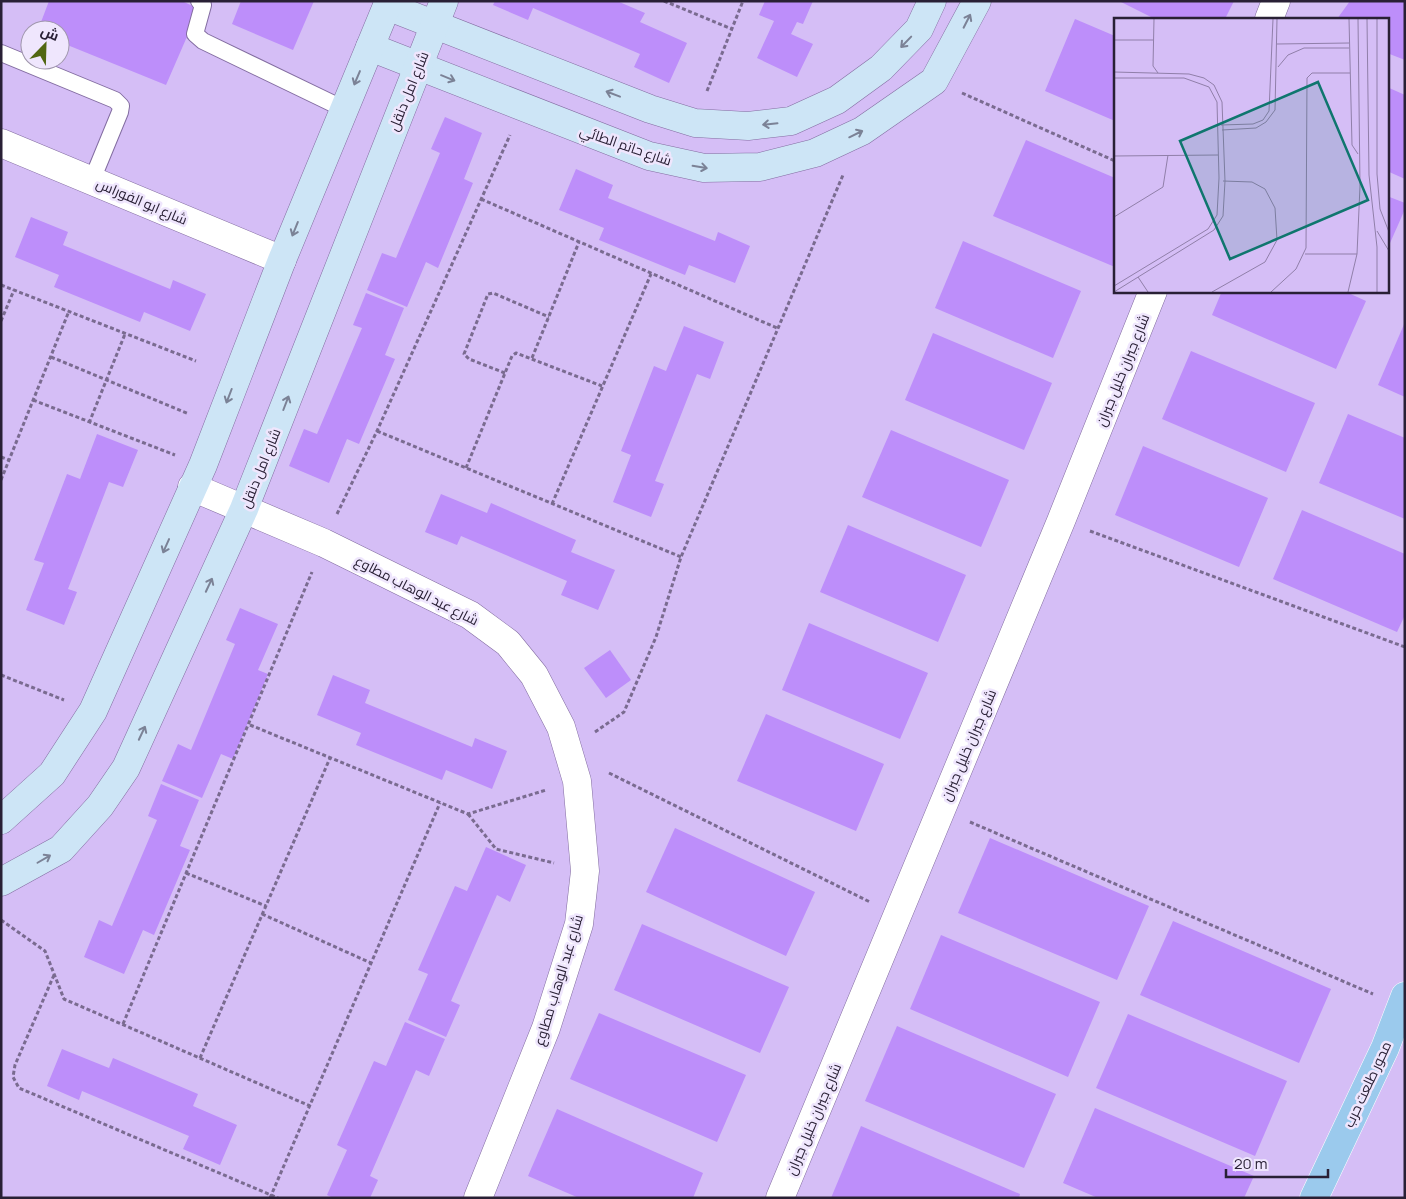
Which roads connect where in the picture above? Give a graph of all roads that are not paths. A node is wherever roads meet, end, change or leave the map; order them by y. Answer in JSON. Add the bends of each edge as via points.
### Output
{"nodes":[{"id":1,"x":199,"y":1,"type":"edge"},
{"id":2,"x":932,"y":1,"type":"edge"},
{"id":3,"x":977,"y":1,"type":"edge"},
{"id":4,"x":1276,"y":1,"type":"edge"},
{"id":5,"x":388,"y":4,"type":"edge"},
{"id":6,"x":440,"y":13,"type":"edge"},
{"id":7,"x":1269,"y":18,"type":"edge"},
{"id":8,"x":370,"y":47,"type":"junction"},
{"id":9,"x":1,"y":53,"type":"edge"},
{"id":10,"x":418,"y":66,"type":"junction"},
{"id":11,"x":344,"y":110,"type":"junction"},
{"id":12,"x":1,"y":143,"type":"edge"},
{"id":13,"x":92,"y":180,"type":"junction"},
{"id":14,"x":282,"y":260,"type":"junction"},
{"id":15,"x":1154,"y":292,"type":"edge"},
{"id":16,"x":198,"y":476,"type":"junction"},
{"id":17,"x":244,"y":509,"type":"junction"},
{"id":18,"x":1,"y":820,"type":"edge"},
{"id":19,"x":1,"y":882,"type":"edge"},
{"id":20,"x":1403,"y":1001,"type":"edge"},
{"id":21,"x":478,"y":1198,"type":"edge"},
{"id":22,"x":780,"y":1198,"type":"edge"},
{"id":23,"x":1314,"y":1198,"type":"edge"}],
"edges":[{"from":1,"to":11,"type":"lane","via":[[202,12],[195,34],[203,41]]},
{"from":2,"to":6,"type":"street","one_way":true,"via":[[919,29],[880,68],[837,100],[791,121],[748,126],[695,123],[650,109]]},
{"from":10,"to":3,"type":"street","name":"شارع حاتم الطائي","one_way":true,"via":[[648,156],[704,168],[760,167],[815,152],[862,131],[934,81]]},
{"from":4,"to":7,"type":"street"},
{"from":5,"to":6,"type":"street"},
{"from":5,"to":8,"type":"street"},
{"from":6,"to":10,"type":"street","name":"شارع امل دنقل"},
{"from":8,"to":10,"type":"street","name":"شارع حاتم الطائي"},
{"from":8,"to":11,"type":"street","one_way":true},
{"from":9,"to":13,"type":"lane","via":[[115,100],[121,106]]},
{"from":17,"to":10,"type":"street","name":"شارع امل دنقل","one_way":true},
{"from":11,"to":14,"type":"street","one_way":true},
{"from":12,"to":13,"type":"street","name":"شارع ابو الفوراس"},
{"from":13,"to":14,"type":"street","name":"شارع ابو الفوراس"},
{"from":14,"to":16,"type":"street","one_way":true},
{"from":15,"to":22,"type":"street","name":"شارع جبران خليل جبران"},
{"from":16,"to":17,"type":"street","name":"شارع عبد الوهاب مطاوع"},
{"from":16,"to":18,"type":"street","one_way":true,"via":[[93,711],[52,774]]},
{"from":19,"to":17,"type":"street","name":"شارع امل دنقل","one_way":true,"via":[[61,849],[100,806],[126,768]]},
{"from":17,"to":21,"type":"street","name":"شارع عبد الوهاب مطاوع","via":[[324,542],[470,615],[508,642],[534,675],[561,727],[577,781],[585,871],[579,924],[546,1028]]},
{"from":20,"to":23,"type":"main road","name":"محور طلعت حرب","via":[[1385,1048]]}]}
